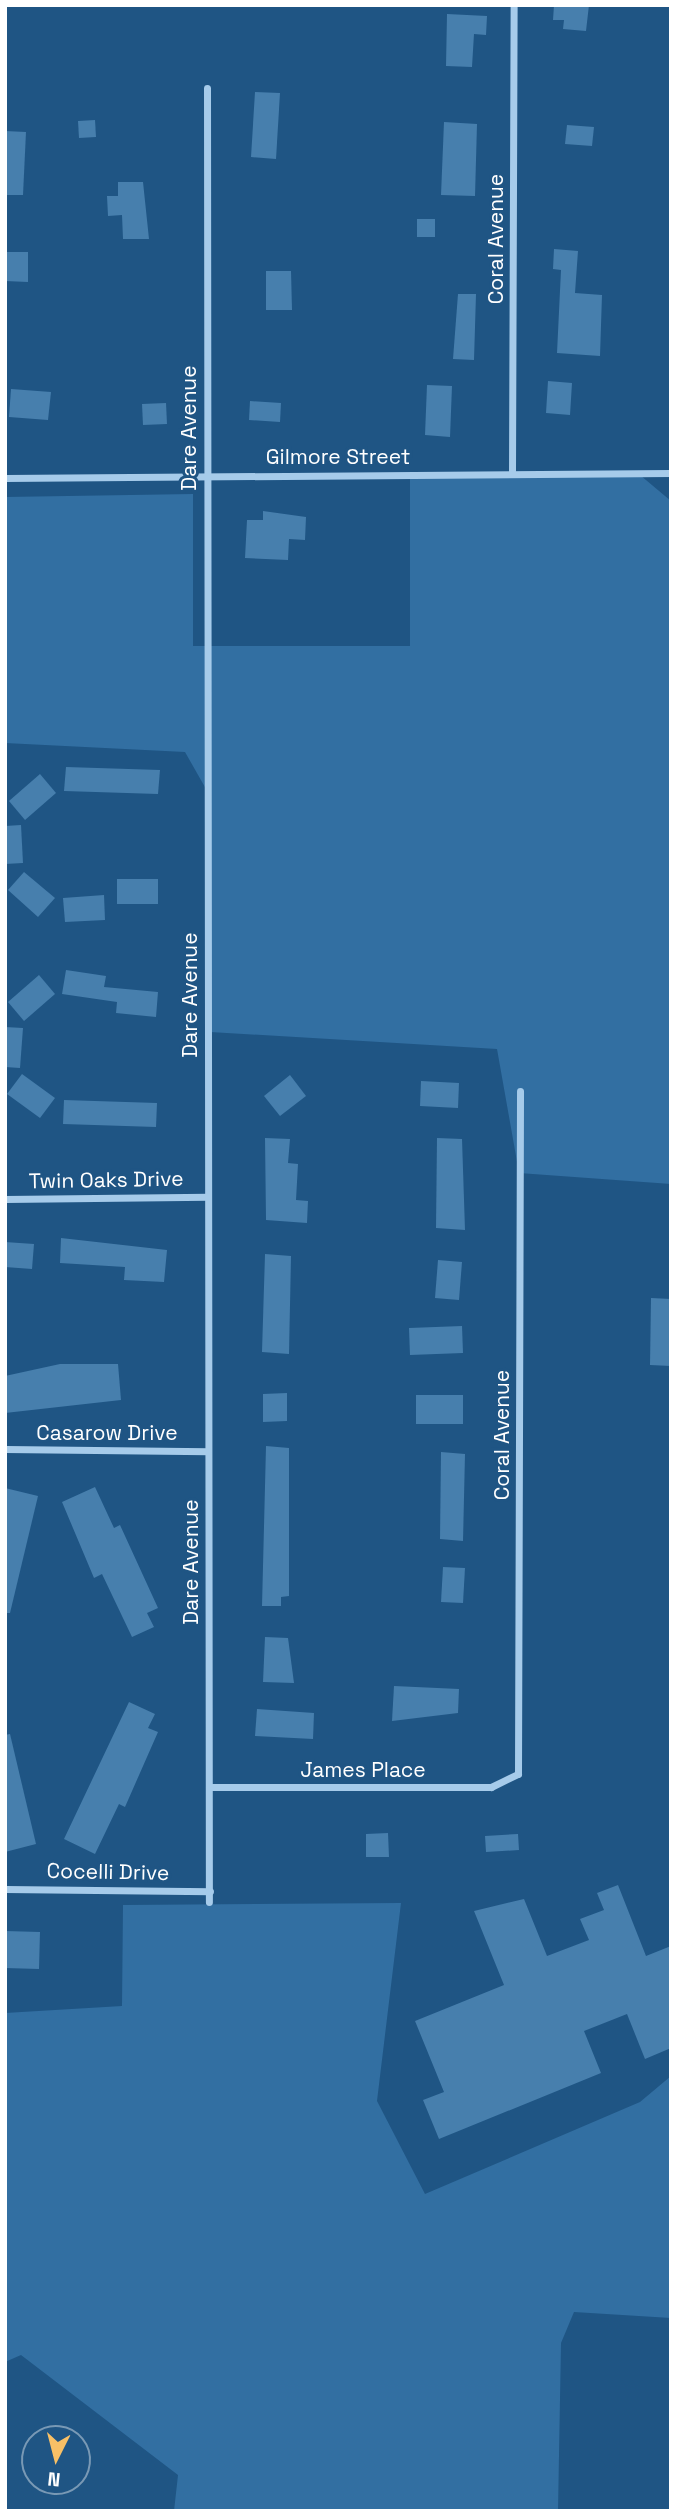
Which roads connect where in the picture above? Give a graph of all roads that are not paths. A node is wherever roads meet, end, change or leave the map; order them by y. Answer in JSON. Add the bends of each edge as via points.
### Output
{"nodes":[{"id":1,"x":514,"y":5,"type":"edge"},
{"id":2,"x":207,"y":88,"type":"dead end"},
{"id":3,"x":512,"y":473,"type":"junction"},
{"id":4,"x":671,"y":473,"type":"edge"},
{"id":5,"x":206,"y":475,"type":"junction"},
{"id":6,"x":5,"y":478,"type":"edge"},
{"id":7,"x":520,"y":1091,"type":"dead end"},
{"id":8,"x":208,"y":1196,"type":"junction"},
{"id":9,"x":5,"y":1199,"type":"edge"},
{"id":10,"x":5,"y":1449,"type":"edge"},
{"id":11,"x":208,"y":1451,"type":"junction"},
{"id":12,"x":515,"y":1778,"type":"joint"},
{"id":13,"x":209,"y":1787,"type":"junction"},
{"id":14,"x":5,"y":1889,"type":"edge"},
{"id":15,"x":209,"y":1891,"type":"junction"},
{"id":16,"x":209,"y":1902,"type":"dead end"}],
"edges":[{"from":1,"to":3,"type":"street","name":"Coral Avenue"},
{"from":2,"to":5,"type":"street","name":"Dare Avenue"},
{"from":3,"to":4,"type":"street","name":"Gilmore Street"},
{"from":3,"to":5,"type":"street","name":"Gilmore Street"},
{"from":5,"to":6,"type":"street","name":"Gilmore Street"},
{"from":5,"to":8,"type":"street","name":"Dare Avenue"},
{"from":7,"to":12,"type":"street","name":"Coral Avenue","via":[[522,1734]]},
{"from":8,"to":9,"type":"street","name":"Twin Oaks Drive"},
{"from":8,"to":11,"type":"street","name":"Dare Avenue"},
{"from":10,"to":11,"type":"street","name":"Casarow Drive"},
{"from":11,"to":13,"type":"street","name":"Dare Avenue"},
{"from":12,"to":13,"type":"street","name":"James Place","via":[[491,1787]]},
{"from":13,"to":15,"type":"street","name":"Dare Avenue"},
{"from":14,"to":15,"type":"street","name":"Cocelli Drive"},
{"from":15,"to":16,"type":"street","name":"Dare Avenue"}]}
